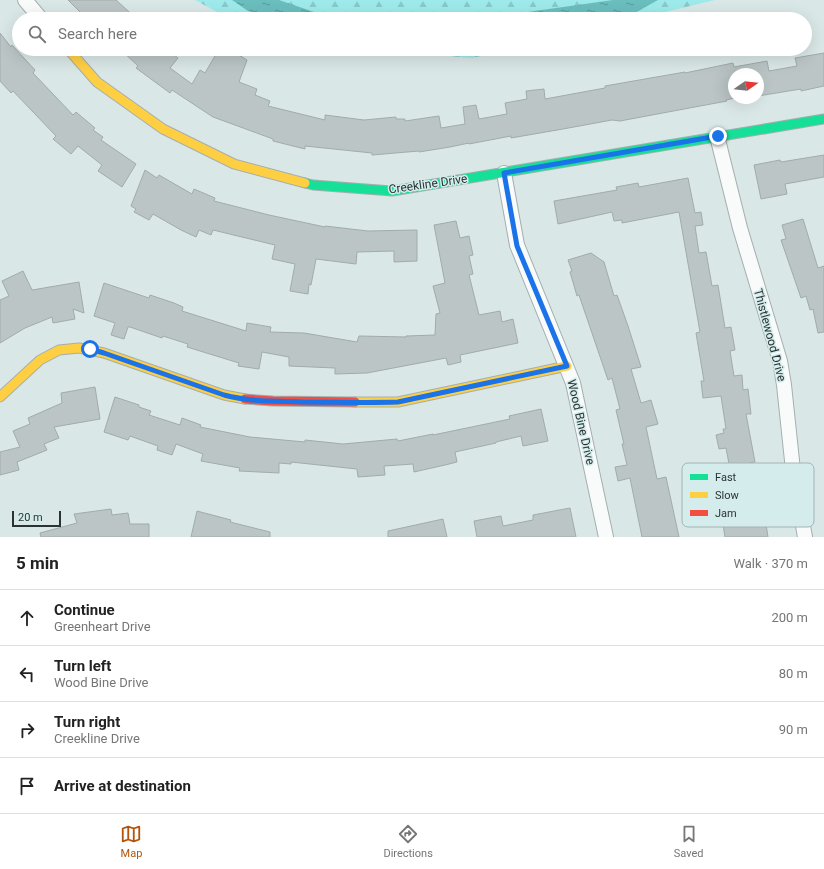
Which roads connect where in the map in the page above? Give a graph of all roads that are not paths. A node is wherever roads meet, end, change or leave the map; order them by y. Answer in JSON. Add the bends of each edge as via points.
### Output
{"nodes":[{"id":1,"x":25,"y":0,"type":"edge"},
{"id":2,"x":36,"y":12,"type":"edge"},
{"id":3,"x":74,"y":56,"type":"edge"},
{"id":4,"x":824,"y":119,"type":"edge"},
{"id":5,"x":718,"y":136,"type":"junction"},
{"id":6,"x":504,"y":173,"type":"junction"},
{"id":7,"x":567,"y":366,"type":"junction"},
{"id":8,"x":0,"y":397,"type":"edge"},
{"id":9,"x":792,"y":463,"type":"edge"},
{"id":10,"x":803,"y":527,"type":"edge"},
{"id":11,"x":606,"y":537,"type":"edge"},
{"id":12,"x":805,"y":537,"type":"edge"}],
"edges":[{"from":1,"to":2,"type":"street"},
{"from":3,"to":6,"type":"street","name":"Creekline Drive","via":[[97,82],[133,108],[163,128],[234,164],[313,185],[392,191]]},
{"from":4,"to":5,"type":"street","name":"Creekline Drive"},
{"from":5,"to":6,"type":"street","name":"Creekline Drive"},
{"from":5,"to":9,"type":"street","name":"Thistlewood Drive","via":[[740,228],[780,361]]},
{"from":6,"to":7,"type":"street","name":"Wood Bine Drive","via":[[517,246]]},
{"from":7,"to":8,"type":"street","via":[[398,402],[259,401],[224,395],[90,349],[71,348],[48,355],[35,363]]},
{"from":7,"to":11,"type":"street","name":"Wood Bine Drive","via":[[573,383]]},
{"from":10,"to":12,"type":"street","name":"Thistlewood Drive"}]}
